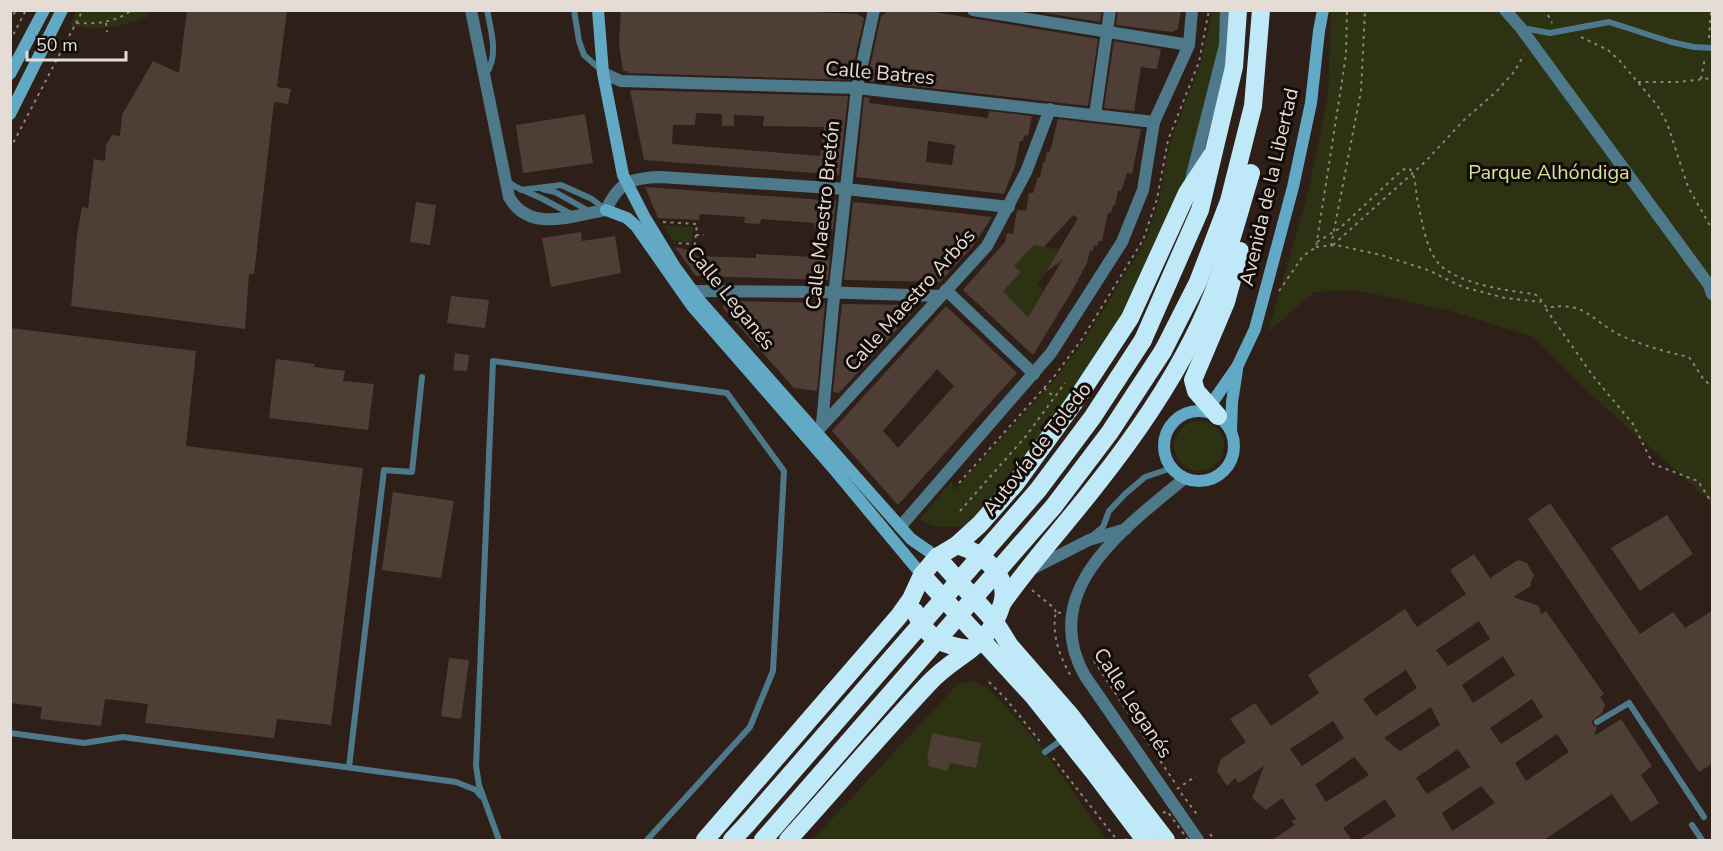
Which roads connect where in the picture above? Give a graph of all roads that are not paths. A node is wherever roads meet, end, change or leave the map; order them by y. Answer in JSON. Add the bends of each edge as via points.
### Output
{"nodes":[{"id":1,"x":44,"y":10,"type":"edge"},
{"id":2,"x":62,"y":10,"type":"edge"},
{"id":3,"x":471,"y":10,"type":"edge"},
{"id":4,"x":487,"y":10,"type":"edge"},
{"id":5,"x":574,"y":10,"type":"edge"},
{"id":6,"x":598,"y":10,"type":"edge"},
{"id":7,"x":874,"y":10,"type":"edge"},
{"id":8,"x":973,"y":10,"type":"edge"},
{"id":9,"x":1110,"y":10,"type":"edge"},
{"id":10,"x":1192,"y":10,"type":"edge"},
{"id":11,"x":1226,"y":10,"type":"edge"},
{"id":12,"x":1238,"y":10,"type":"edge"},
{"id":13,"x":1261,"y":10,"type":"edge"},
{"id":14,"x":1323,"y":10,"type":"edge"},
{"id":15,"x":1504,"y":10,"type":"edge"},
{"id":16,"x":1520,"y":27,"type":"junction"},
{"id":17,"x":1107,"y":31,"type":"junction"},
{"id":18,"x":1189,"y":45,"type":"junction"},
{"id":19,"x":1713,"y":48,"type":"edge"},
{"id":20,"x":603,"y":73,"type":"junction"},
{"id":21,"x":10,"y":74,"type":"edge"},
{"id":22,"x":484,"y":76,"type":"junction"},
{"id":23,"x":857,"y":88,"type":"junction"},
{"id":24,"x":1253,"y":106,"type":"junction"},
{"id":25,"x":1050,"y":109,"type":"junction"},
{"id":26,"x":10,"y":114,"type":"edge"},
{"id":27,"x":1095,"y":114,"type":"junction"},
{"id":28,"x":1154,"y":122,"type":"junction"},
{"id":29,"x":1212,"y":155,"type":"junction"},
{"id":30,"x":1251,"y":173,"type":"junction"},
{"id":31,"x":505,"y":179,"type":"junction"},
{"id":32,"x":626,"y":182,"type":"junction"},
{"id":33,"x":538,"y":188,"type":"junction"},
{"id":34,"x":521,"y":189,"type":"junction"},
{"id":35,"x":846,"y":189,"type":"junction"},
{"id":36,"x":1187,"y":193,"type":"junction"},
{"id":37,"x":1009,"y":207,"type":"junction"},
{"id":38,"x":606,"y":210,"type":"junction"},
{"id":39,"x":592,"y":212,"type":"junction"},
{"id":40,"x":576,"y":216,"type":"junction"},
{"id":41,"x":692,"y":291,"type":"junction"},
{"id":42,"x":834,"y":292,"type":"junction"},
{"id":43,"x":943,"y":293,"type":"junction"},
{"id":44,"x":1713,"y":294,"type":"edge"},
{"id":45,"x":1237,"y":368,"type":"junction"},
{"id":46,"x":1034,"y":374,"type":"junction"},
{"id":47,"x":422,"y":377,"type":"dead end"},
{"id":48,"x":1211,"y":411,"type":"junction"},
{"id":49,"x":822,"y":424,"type":"junction"},
{"id":50,"x":1231,"y":431,"type":"junction"},
{"id":51,"x":825,"y":442,"type":"junction"},
{"id":52,"x":1172,"y":468,"type":"junction"},
{"id":53,"x":1185,"y":478,"type":"junction"},
{"id":54,"x":900,"y":527,"type":"junction"},
{"id":55,"x":1127,"y":529,"type":"junction"},
{"id":56,"x":1089,"y":540,"type":"junction"},
{"id":57,"x":957,"y":545,"type":"junction"},
{"id":58,"x":937,"y":557,"type":"junction"},
{"id":59,"x":922,"y":575,"type":"junction"},
{"id":60,"x":1028,"y":578,"type":"junction"},
{"id":61,"x":911,"y":599,"type":"junction"},
{"id":62,"x":1003,"y":602,"type":"junction"},
{"id":63,"x":994,"y":622,"type":"junction"},
{"id":64,"x":977,"y":645,"type":"junction"},
{"id":65,"x":1597,"y":722,"type":"dead end"},
{"id":66,"x":10,"y":734,"type":"edge"},
{"id":67,"x":1066,"y":737,"type":"junction"},
{"id":68,"x":1047,"y":752,"type":"road end"},
{"id":69,"x":349,"y":767,"type":"junction"},
{"id":70,"x":483,"y":798,"type":"junction"},
{"id":71,"x":1704,"y":817,"type":"dead end"},
{"id":72,"x":1692,"y":825,"type":"dead end"},
{"id":73,"x":499,"y":840,"type":"edge"},
{"id":74,"x":647,"y":840,"type":"edge"},
{"id":75,"x":705,"y":840,"type":"edge"},
{"id":76,"x":732,"y":840,"type":"edge"},
{"id":77,"x":763,"y":840,"type":"edge"},
{"id":78,"x":789,"y":840,"type":"edge"},
{"id":79,"x":1131,"y":840,"type":"edge"},
{"id":80,"x":1166,"y":840,"type":"edge"},
{"id":81,"x":1198,"y":840,"type":"edge"},
{"id":82,"x":1702,"y":840,"type":"edge"}],
"edges":[{"from":1,"to":21,"type":"street"},
{"from":2,"to":26,"type":"street"},
{"from":3,"to":22,"type":"street"},
{"from":4,"to":22,"type":"lane","via":[[493,52],[492,64]]},
{"from":5,"to":20,"type":"lane","via":[[584,55]]},
{"from":6,"to":20,"type":"street","name":"Calle Leganés"},
{"from":7,"to":23,"type":"street","name":"Calle Maestro Bretón"},
{"from":8,"to":17,"type":"street"},
{"from":9,"to":17,"type":"street"},
{"from":10,"to":18,"type":"street"},
{"from":11,"to":36,"type":"street","via":[[1225,45]]},
{"from":12,"to":29,"type":"highway","name":"Autovía de Toledo","via":[[1234,67]]},
{"from":13,"to":24,"type":"highway"},
{"from":14,"to":45,"type":"street","name":"Avenida de la Libertad","via":[[1311,104],[1293,187],[1255,329]]},
{"from":15,"to":16,"type":"street"},
{"from":16,"to":19,"type":"lane","via":[[1550,33],[1609,22],[1671,42]]},
{"from":16,"to":44,"type":"street"},
{"from":17,"to":18,"type":"street"},
{"from":17,"to":27,"type":"street"},
{"from":18,"to":28,"type":"street"},
{"from":20,"to":23,"type":"street","name":"Calle Batres","via":[[621,81]]},
{"from":20,"to":32,"type":"street","name":"Calle Leganés"},
{"from":22,"to":31,"type":"street"},
{"from":23,"to":25,"type":"street","name":"Calle Batres"},
{"from":23,"to":35,"type":"street","name":"Calle Maestro Bretón"},
{"from":24,"to":30,"type":"highway"},
{"from":24,"to":77,"type":"highway","bridge":true,"via":[[1229,201],[1181,319],[1110,432],[1054,506]]},
{"from":25,"to":27,"type":"street","name":"Calle Batres"},
{"from":25,"to":37,"type":"street","name":"Calle Maestro Arbós"},
{"from":27,"to":28,"type":"street","name":"Calle Batres"},
{"from":28,"to":46,"type":"street","via":[[1143,190],[1122,242]]},
{"from":29,"to":36,"type":"highway"},
{"from":29,"to":76,"type":"highway","name":"Autovía de Toledo","bridge":true,"via":[[1200,210],[1143,340],[1092,418],[1038,490]]},
{"from":30,"to":48,"type":"highway","via":[[1238,261],[1226,302],[1193,380]]},
{"from":30,"to":60,"type":"highway","via":[[1222,268],[1192,342],[1125,448]]},
{"from":31,"to":34,"type":"lane"},
{"from":31,"to":40,"type":"street","via":[[511,200],[528,216],[547,220]]},
{"from":32,"to":35,"type":"street","via":[[660,177]]},
{"from":32,"to":38,"type":"street"},
{"from":32,"to":41,"type":"street","name":"Calle Leganés"},
{"from":33,"to":34,"type":"lane"},
{"from":33,"to":38,"type":"lane","via":[[567,186]]},
{"from":33,"to":39,"type":"lane","via":[[555,192]]},
{"from":34,"to":40,"type":"lane"},
{"from":35,"to":37,"type":"street"},
{"from":35,"to":42,"type":"street","name":"Calle Maestro Bretón"},
{"from":36,"to":57,"type":"highway","via":[[1118,337],[1016,483]]},
{"from":37,"to":43,"type":"street","name":"Calle Maestro Arbós","via":[[987,246]]},
{"from":38,"to":39,"type":"street"},
{"from":38,"to":59,"type":"street","name":"Calle Leganés","via":[[636,226],[692,306]]},
{"from":39,"to":40,"type":"street"},
{"from":41,"to":42,"type":"street"},
{"from":41,"to":51,"type":"street","name":"Calle Leganés"},
{"from":42,"to":43,"type":"street"},
{"from":42,"to":49,"type":"street","name":"Calle Maestro Bretón"},
{"from":43,"to":46,"type":"street"},
{"from":43,"to":49,"type":"street","name":"Calle Maestro Arbós"},
{"from":45,"to":48,"type":"street","name":"Avenida de la Libertad"},
{"from":45,"to":50,"type":"street","name":"Avenida de la Libertad"},
{"from":46,"to":54,"type":"street"},
{"from":47,"to":69,"type":"lane","via":[[412,472],[384,470]]},
{"from":48,"to":50,"type":"street"},
{"from":48,"to":52,"type":"street","via":[[1186,413],[1168,429],[1164,446]]},
{"from":49,"to":51,"type":"street"},
{"from":50,"to":53,"type":"street","via":[[1234,448],[1225,469],[1210,479]]},
{"from":51,"to":54,"type":"street","name":"Calle Leganés"},
{"from":52,"to":53,"type":"street"},
{"from":52,"to":56,"type":"lane","via":[[1145,477],[1125,494],[1109,511],[1103,527]]},
{"from":53,"to":55,"type":"street","name":"Calle Leganés"},
{"from":54,"to":58,"type":"street","name":"Calle Leganés"},
{"from":55,"to":56,"type":"street"},
{"from":55,"to":81,"type":"street","name":"Calle Leganés","via":[[1089,570],[1075,596],[1073,649],[1085,676]]},
{"from":56,"to":60,"type":"street","via":[[1035,568]]},
{"from":57,"to":58,"type":"highway"},
{"from":57,"to":62,"type":"highway","via":[[970,549],[990,564],[1003,589]]},
{"from":58,"to":59,"type":"highway"},
{"from":58,"to":63,"type":"highway","name":"Calle Leganés"},
{"from":59,"to":61,"type":"highway"},
{"from":59,"to":64,"type":"highway","name":"Calle Leganés"},
{"from":60,"to":62,"type":"highway"},
{"from":61,"to":64,"type":"highway","via":[[917,618],[933,637],[950,646]]},
{"from":61,"to":75,"type":"highway"},
{"from":62,"to":63,"type":"highway"},
{"from":63,"to":64,"type":"highway"},
{"from":63,"to":80,"type":"highway","name":"Calle Leganés"},
{"from":64,"to":67,"type":"highway","name":"Calle Leganés","via":[[1033,696]]},
{"from":64,"to":78,"type":"highway","via":[[936,675]]},
{"from":65,"to":71,"type":"lane","via":[[1629,703]]},
{"from":66,"to":69,"type":"lane","via":[[84,742],[123,736]]},
{"from":67,"to":68,"type":"lane"},
{"from":67,"to":79,"type":"highway","name":"Calle Leganés"},
{"from":69,"to":70,"type":"lane","via":[[456,782],[476,790]]},
{"from":70,"to":73,"type":"lane"},
{"from":70,"to":74,"type":"lane","via":[[476,766],[493,361],[727,393],[784,471],[773,671],[750,727]]},
{"from":72,"to":82,"type":"lane"}]}
